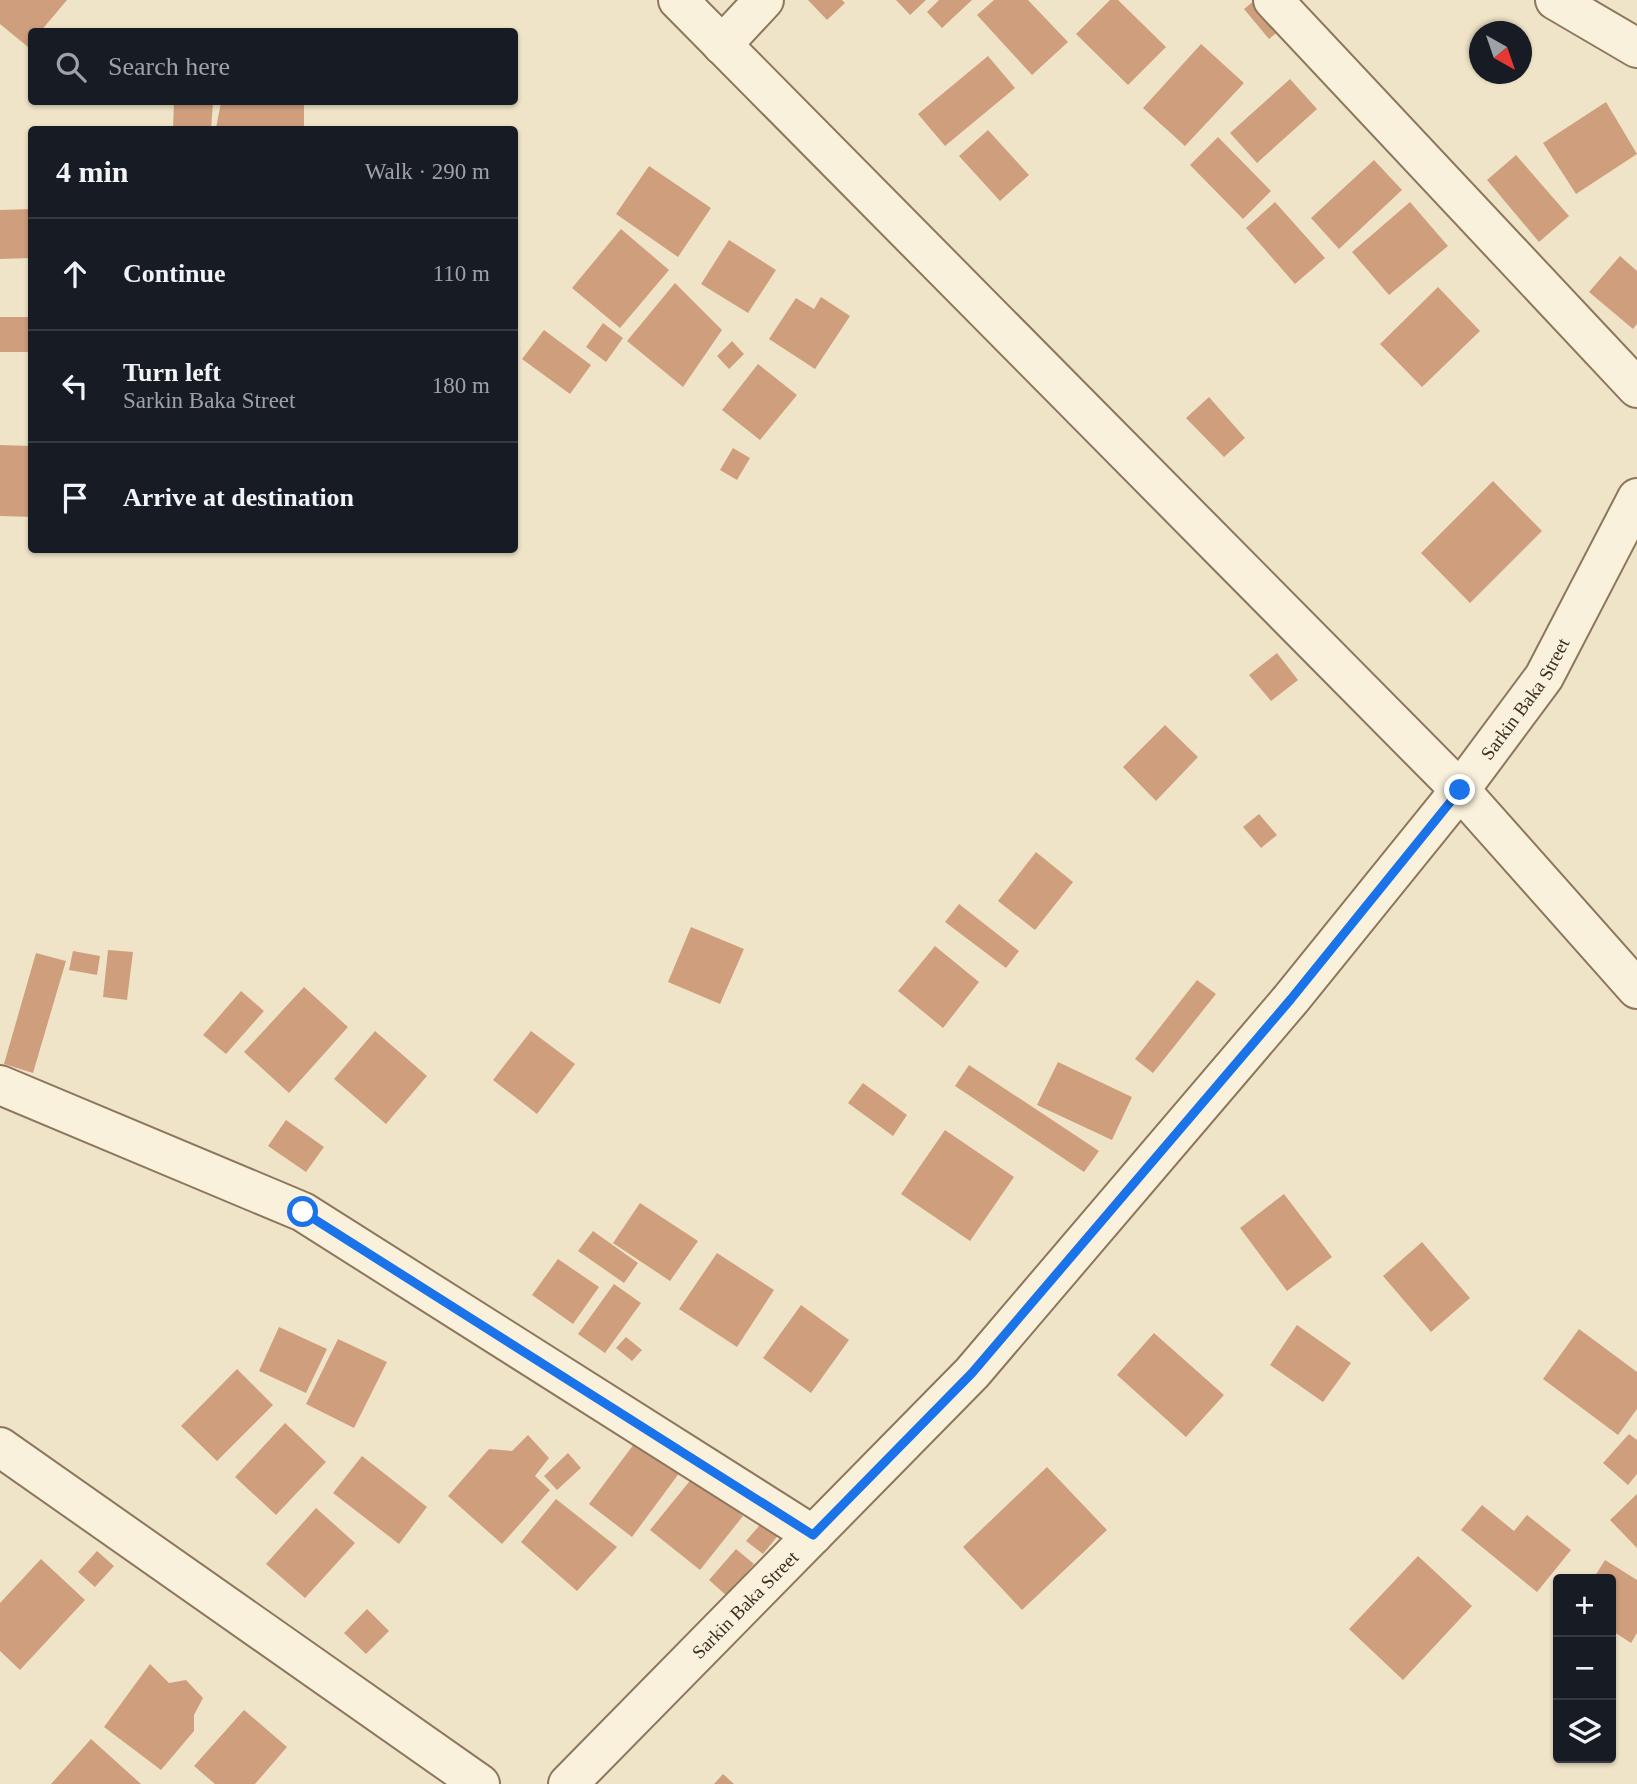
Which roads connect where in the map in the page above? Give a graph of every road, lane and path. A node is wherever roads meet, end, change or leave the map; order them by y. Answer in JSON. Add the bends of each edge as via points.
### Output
{"nodes":[{"id":1,"x":678,"y":0,"type":"edge"},
{"id":2,"x":764,"y":0,"type":"edge"},
{"id":3,"x":1273,"y":0,"type":"edge"},
{"id":4,"x":1555,"y":0,"type":"edge"},
{"id":5,"x":722,"y":45,"type":"junction"},
{"id":6,"x":1637,"y":48,"type":"edge"},
{"id":7,"x":1637,"y":388,"type":"edge"},
{"id":8,"x":1637,"y":498,"type":"edge"},
{"id":9,"x":1460,"y":790,"type":"junction"},
{"id":10,"x":1637,"y":989,"type":"edge"},
{"id":11,"x":0,"y":1085,"type":"edge"},
{"id":12,"x":0,"y":1447,"type":"edge"},
{"id":13,"x":813,"y":1535,"type":"junction"},
{"id":14,"x":480,"y":1784,"type":"edge"},
{"id":15,"x":568,"y":1784,"type":"edge"}],
"edges":[{"from":1,"to":5,"type":"street"},
{"from":2,"to":5,"type":"street"},
{"from":3,"to":7,"type":"street"},
{"from":4,"to":6,"type":"street"},
{"from":5,"to":9,"type":"street"},
{"from":8,"to":9,"type":"street","name":"Sarkin Baka Street","via":[[1544,677]]},
{"from":9,"to":10,"type":"street"},
{"from":9,"to":13,"type":"street","name":"Sarkin Baka Street","via":[[1291,999],[972,1373]]},
{"from":11,"to":13,"type":"street","via":[[303,1212]]},
{"from":12,"to":14,"type":"street"},
{"from":13,"to":15,"type":"street","name":"Sarkin Baka Street"}]}
